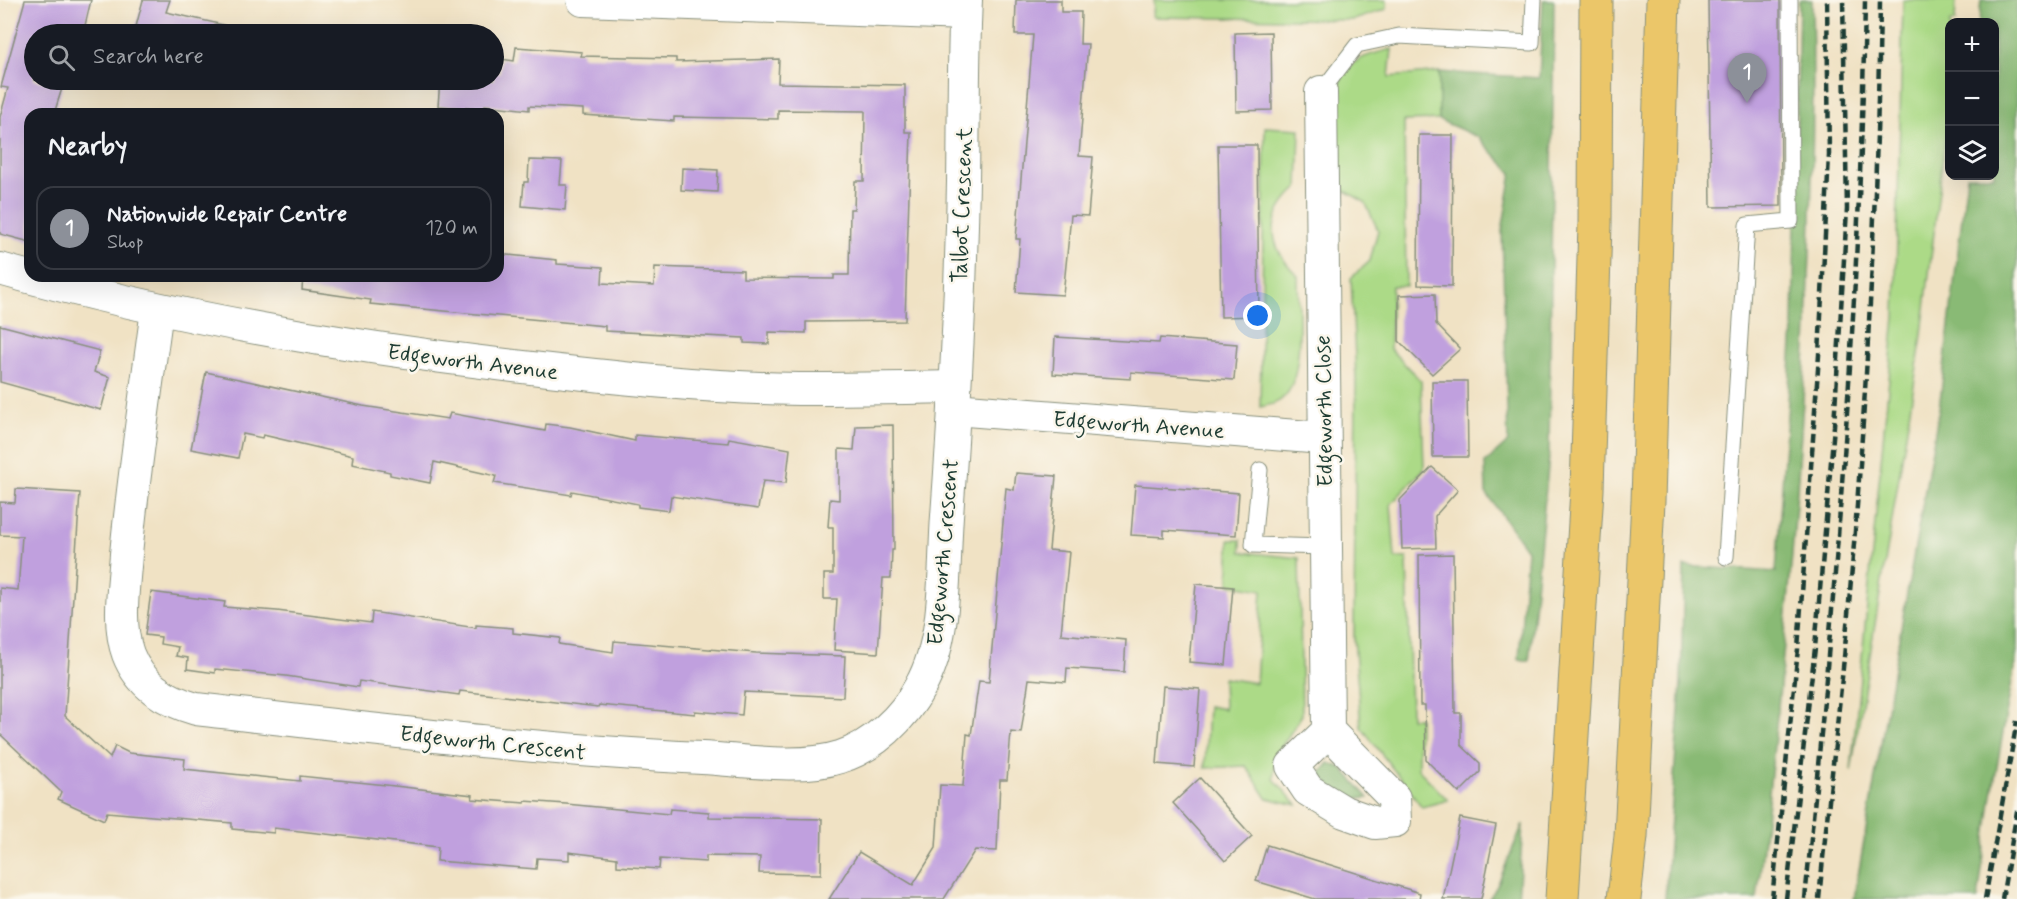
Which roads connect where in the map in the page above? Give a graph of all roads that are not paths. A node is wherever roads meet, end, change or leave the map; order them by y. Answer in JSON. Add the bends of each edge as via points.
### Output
{"nodes":[{"id":1,"x":584,"y":0,"type":"edge"},
{"id":2,"x":1534,"y":0,"type":"edge"},
{"id":3,"x":1596,"y":0,"type":"edge"},
{"id":4,"x":1663,"y":0,"type":"edge"},
{"id":5,"x":1790,"y":0,"type":"edge"},
{"id":6,"x":965,"y":7,"type":"edge"},
{"id":7,"x":1321,"y":92,"type":"joint"},
{"id":8,"x":0,"y":269,"type":"edge"},
{"id":9,"x":24,"y":276,"type":"edge"},
{"id":10,"x":45,"y":282,"type":"edge"},
{"id":11,"x":157,"y":310,"type":"junction"},
{"id":12,"x":955,"y":398,"type":"junction"},
{"id":13,"x":1323,"y":438,"type":"junction"},
{"id":14,"x":1260,"y":470,"type":"dead end"},
{"id":15,"x":1325,"y":547,"type":"junction"},
{"id":16,"x":1726,"y":557,"type":"dead end"},
{"id":17,"x":1328,"y":731,"type":"dead end"},
{"id":18,"x":1562,"y":899,"type":"edge"},
{"id":19,"x":1624,"y":899,"type":"edge"}],
"edges":[{"from":1,"to":6,"type":"street"},
{"from":2,"to":7,"type":"lane","via":[[1532,43],[1399,36],[1358,45]]},
{"from":3,"to":18,"type":"highway","via":[[1596,224],[1587,490]]},
{"from":4,"to":19,"type":"highway","via":[[1648,501],[1632,836]]},
{"from":5,"to":16,"type":"lane","via":[[1791,221],[1747,225]]},
{"from":6,"to":12,"type":"street","name":"Talbot Crescent"},
{"from":7,"to":13,"type":"street","name":"Edgeworth Close"},
{"from":8,"to":9,"type":"street","name":"Edgeworth Avenue"},
{"from":10,"to":11,"type":"street","name":"Edgeworth Avenue"},
{"from":11,"to":12,"type":"street","name":"Edgeworth Avenue","via":[[398,353],[613,378]]},
{"from":11,"to":12,"type":"street","name":"Edgeworth Crescent","via":[[131,496],[124,584],[128,653],[150,687],[171,702],[195,709],[448,738],[611,753],[788,762],[839,757],[870,741],[903,712],[921,686],[932,658],[938,629]]},
{"from":12,"to":13,"type":"street","name":"Edgeworth Avenue"},
{"from":13,"to":15,"type":"street","name":"Edgeworth Close"},
{"from":14,"to":15,"type":"lane","via":[[1253,546]]},
{"from":15,"to":17,"type":"street","name":"Edgeworth Close"}]}
